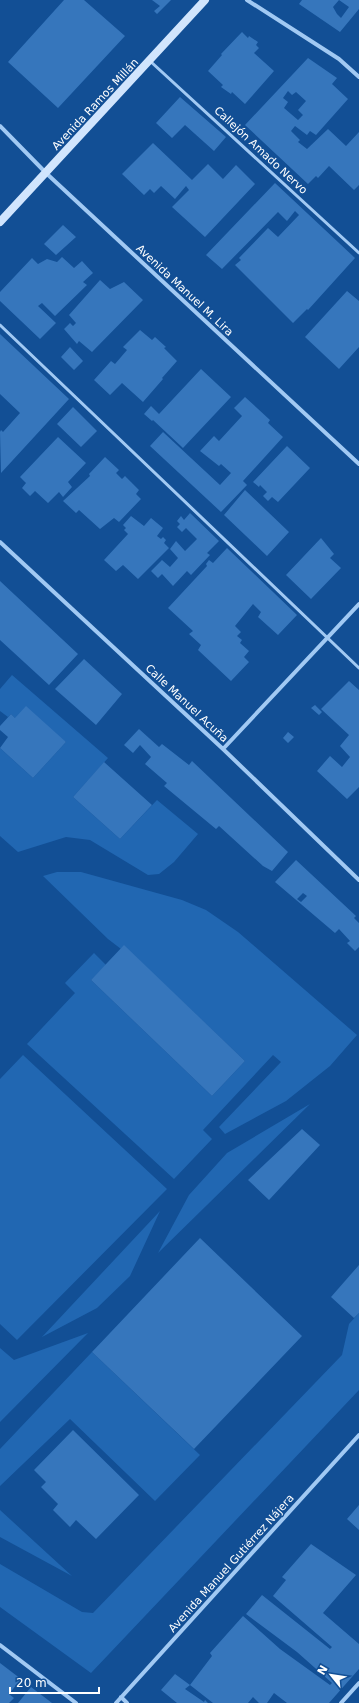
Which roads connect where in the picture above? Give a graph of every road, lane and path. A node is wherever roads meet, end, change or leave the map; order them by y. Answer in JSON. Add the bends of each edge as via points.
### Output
{"nodes":[{"id":1,"x":205,"y":0,"type":"edge"},
{"id":2,"x":247,"y":0,"type":"edge"},
{"id":3,"x":150,"y":60,"type":"junction"},
{"id":4,"x":359,"y":77,"type":"edge"},
{"id":5,"x":0,"y":126,"type":"edge"},
{"id":6,"x":46,"y":173,"type":"junction"},
{"id":7,"x":0,"y":222,"type":"edge"},
{"id":8,"x":359,"y":253,"type":"edge"},
{"id":9,"x":0,"y":325,"type":"edge"},
{"id":10,"x":359,"y":464,"type":"edge"},
{"id":11,"x":0,"y":542,"type":"edge"},
{"id":12,"x":359,"y":604,"type":"edge"},
{"id":13,"x":326,"y":638,"type":"junction"},
{"id":14,"x":359,"y":668,"type":"edge"},
{"id":15,"x":223,"y":749,"type":"junction"},
{"id":16,"x":359,"y":880,"type":"edge"},
{"id":17,"x":359,"y":1435,"type":"edge"},
{"id":18,"x":0,"y":1645,"type":"edge"},
{"id":19,"x":359,"y":1683,"type":"edge"},
{"id":20,"x":121,"y":1697,"type":"junction"},
{"id":21,"x":76,"y":1703,"type":"edge"},
{"id":22,"x":116,"y":1703,"type":"edge"},
{"id":23,"x":127,"y":1703,"type":"edge"},
{"id":24,"x":341,"y":1703,"type":"edge"}],
"edges":[{"from":1,"to":3,"type":"main road","name":"Avenida Ramos Millán"},
{"from":2,"to":4,"type":"street","via":[[339,59]]},
{"from":3,"to":6,"type":"main road","name":"Avenida Ramos Millán"},
{"from":3,"to":8,"type":"lane","name":"Callejón Amado Nervo"},
{"from":5,"to":6,"type":"street","name":"Avenida Manuel M. Lira"},
{"from":6,"to":7,"type":"main road","name":"Avenida Ramos Millán"},
{"from":6,"to":10,"type":"street","name":"Avenida Manuel M. Lira"},
{"from":9,"to":13,"type":"lane"},
{"from":11,"to":15,"type":"street","name":"Calle Manuel Acuña"},
{"from":12,"to":13,"type":"street"},
{"from":13,"to":14,"type":"lane"},
{"from":13,"to":15,"type":"street"},
{"from":15,"to":16,"type":"street","name":"Calle Manuel Acuña"},
{"from":17,"to":20,"type":"street","name":"Avenida Manuel Gutiérrez Nájera"},
{"from":18,"to":21,"type":"street"},
{"from":19,"to":24,"type":"street"},
{"from":20,"to":22,"type":"street","name":"Avenida Manuel Gutiérrez Nájera"},
{"from":20,"to":23,"type":"street"}]}
